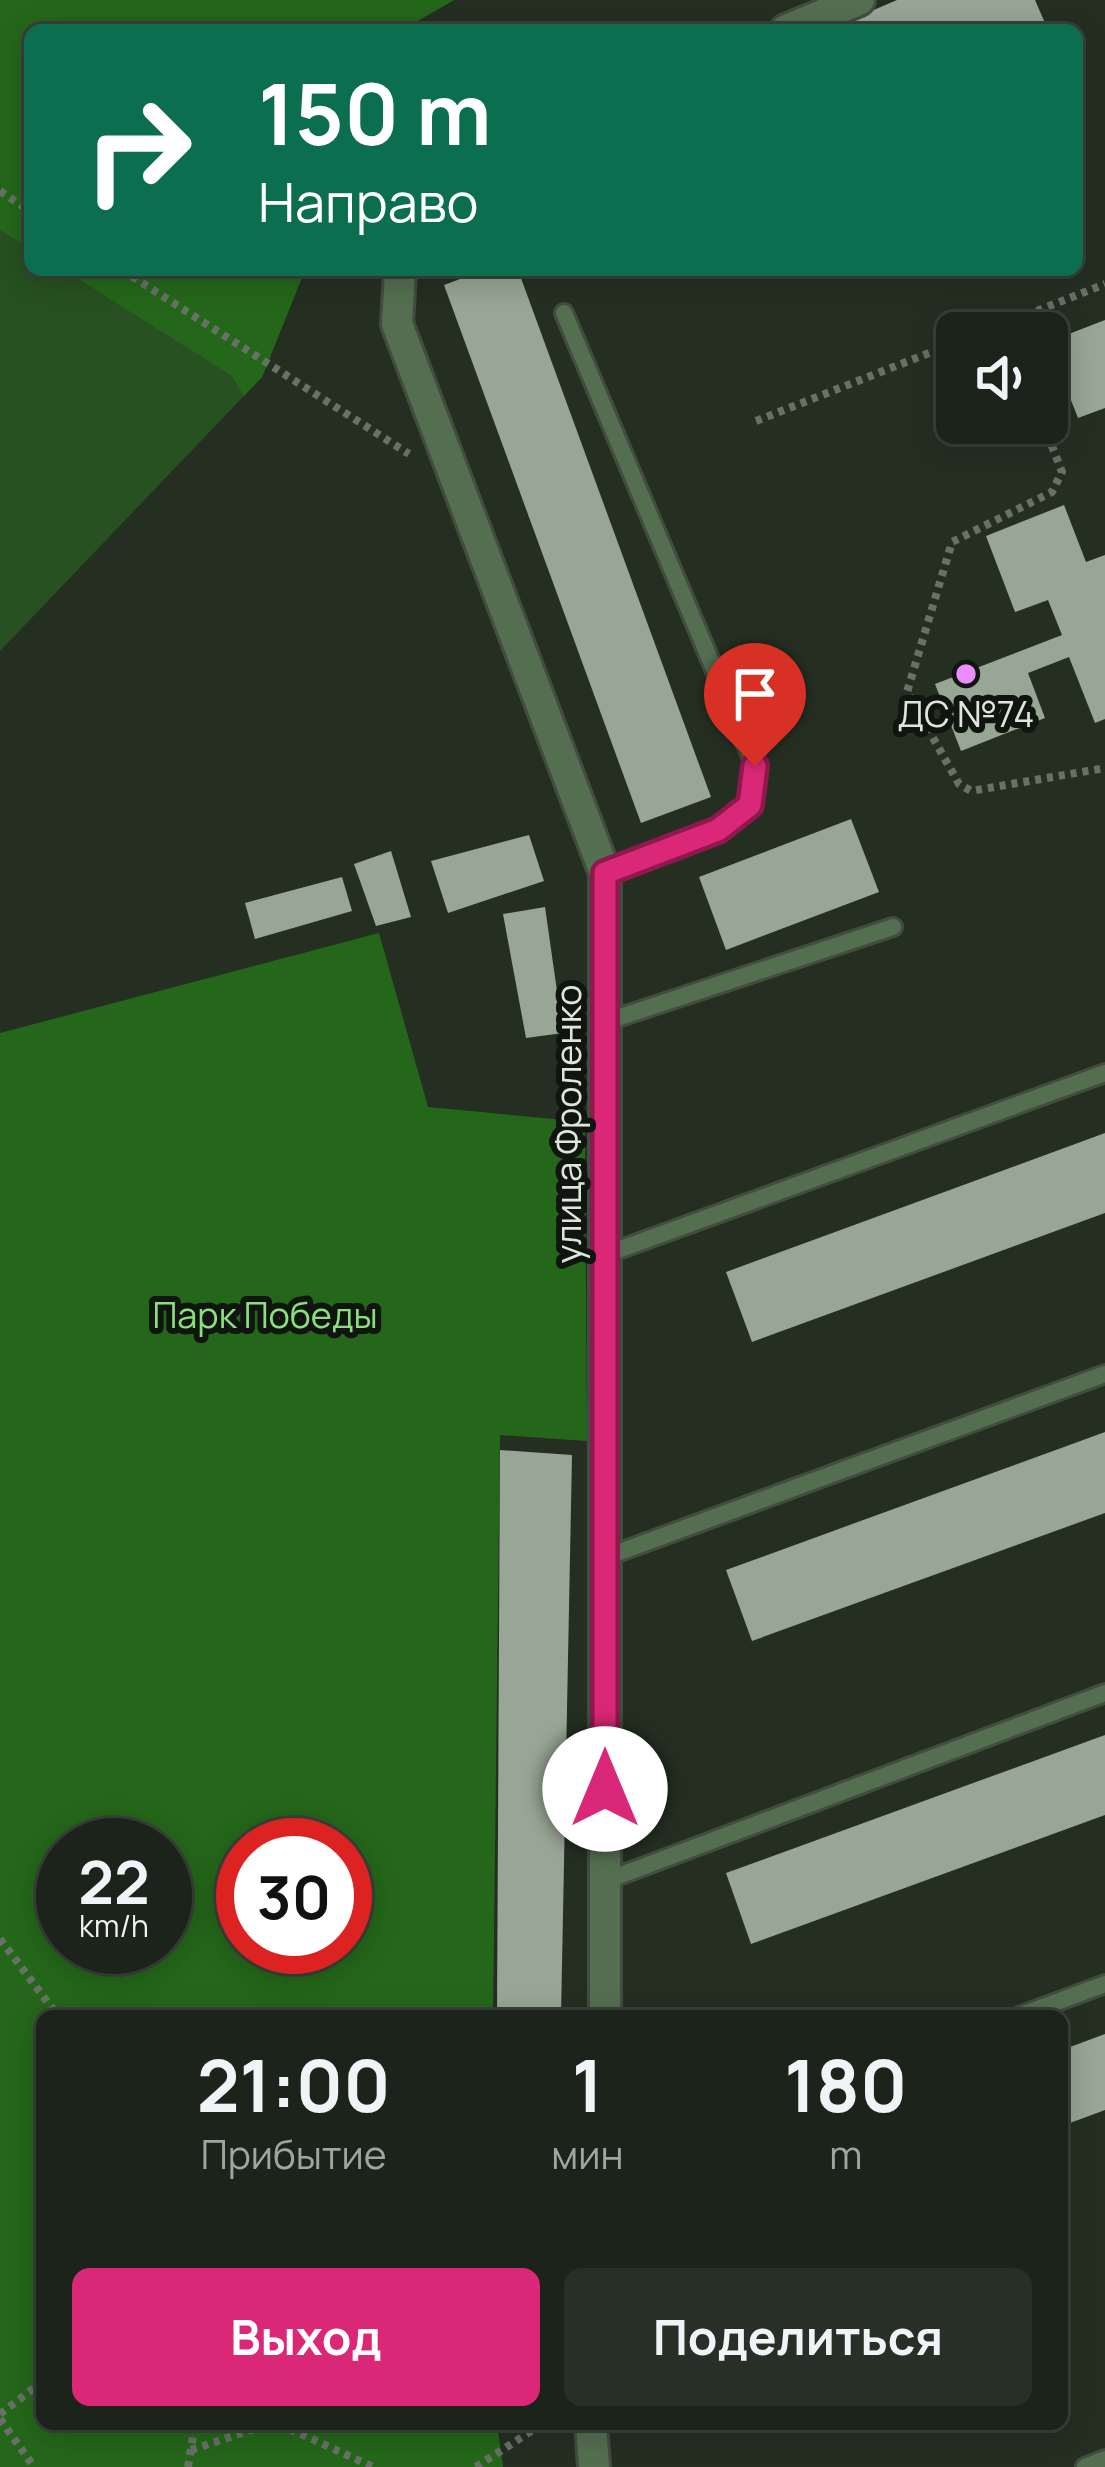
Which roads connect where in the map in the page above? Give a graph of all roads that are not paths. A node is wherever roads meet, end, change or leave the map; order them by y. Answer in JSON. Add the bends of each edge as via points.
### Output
{"nodes":[{"id":1,"x":860,"y":0,"type":"edge"},
{"id":2,"x":801,"y":24,"type":"edge"},
{"id":3,"x":400,"y":276,"type":"edge"},
{"id":4,"x":564,"y":313,"type":"dead end"},
{"id":5,"x":605,"y":873,"type":"junction"},
{"id":6,"x":893,"y":927,"type":"dead end"},
{"id":7,"x":608,"y":1021,"type":"junction"},
{"id":8,"x":1105,"y":1073,"type":"edge"},
{"id":9,"x":607,"y":1254,"type":"junction"},
{"id":10,"x":1105,"y":1374,"type":"edge"},
{"id":11,"x":606,"y":1557,"type":"junction"},
{"id":12,"x":1105,"y":1693,"type":"edge"},
{"id":13,"x":605,"y":1881,"type":"junction"},
{"id":14,"x":1105,"y":1984,"type":"edge"},
{"id":15,"x":605,"y":2010,"type":"edge"},
{"id":16,"x":1035,"y":2010,"type":"edge"},
{"id":17,"x":591,"y":2430,"type":"edge"},
{"id":18,"x":1105,"y":2459,"type":"edge"},
{"id":19,"x":594,"y":2467,"type":"edge"},
{"id":20,"x":1084,"y":2467,"type":"edge"}],
"edges":[{"from":1,"to":2,"type":"street"},
{"from":3,"to":5,"type":"street","name":"улица Фроленко","via":[[397,324]]},
{"from":4,"to":5,"type":"lane","via":[[755,766],[750,805],[718,830]]},
{"from":5,"to":7,"type":"street","name":"улица Фроленко"},
{"from":6,"to":7,"type":"lane"},
{"from":7,"to":9,"type":"street","name":"улица Фроленко"},
{"from":8,"to":9,"type":"lane"},
{"from":9,"to":11,"type":"street","name":"улица Фроленко"},
{"from":10,"to":11,"type":"lane"},
{"from":11,"to":13,"type":"street","name":"улица Фроленко"},
{"from":12,"to":13,"type":"lane"},
{"from":13,"to":15,"type":"street","name":"улица Фроленко"},
{"from":14,"to":16,"type":"lane"},
{"from":17,"to":19,"type":"street"},
{"from":18,"to":20,"type":"lane"}]}
